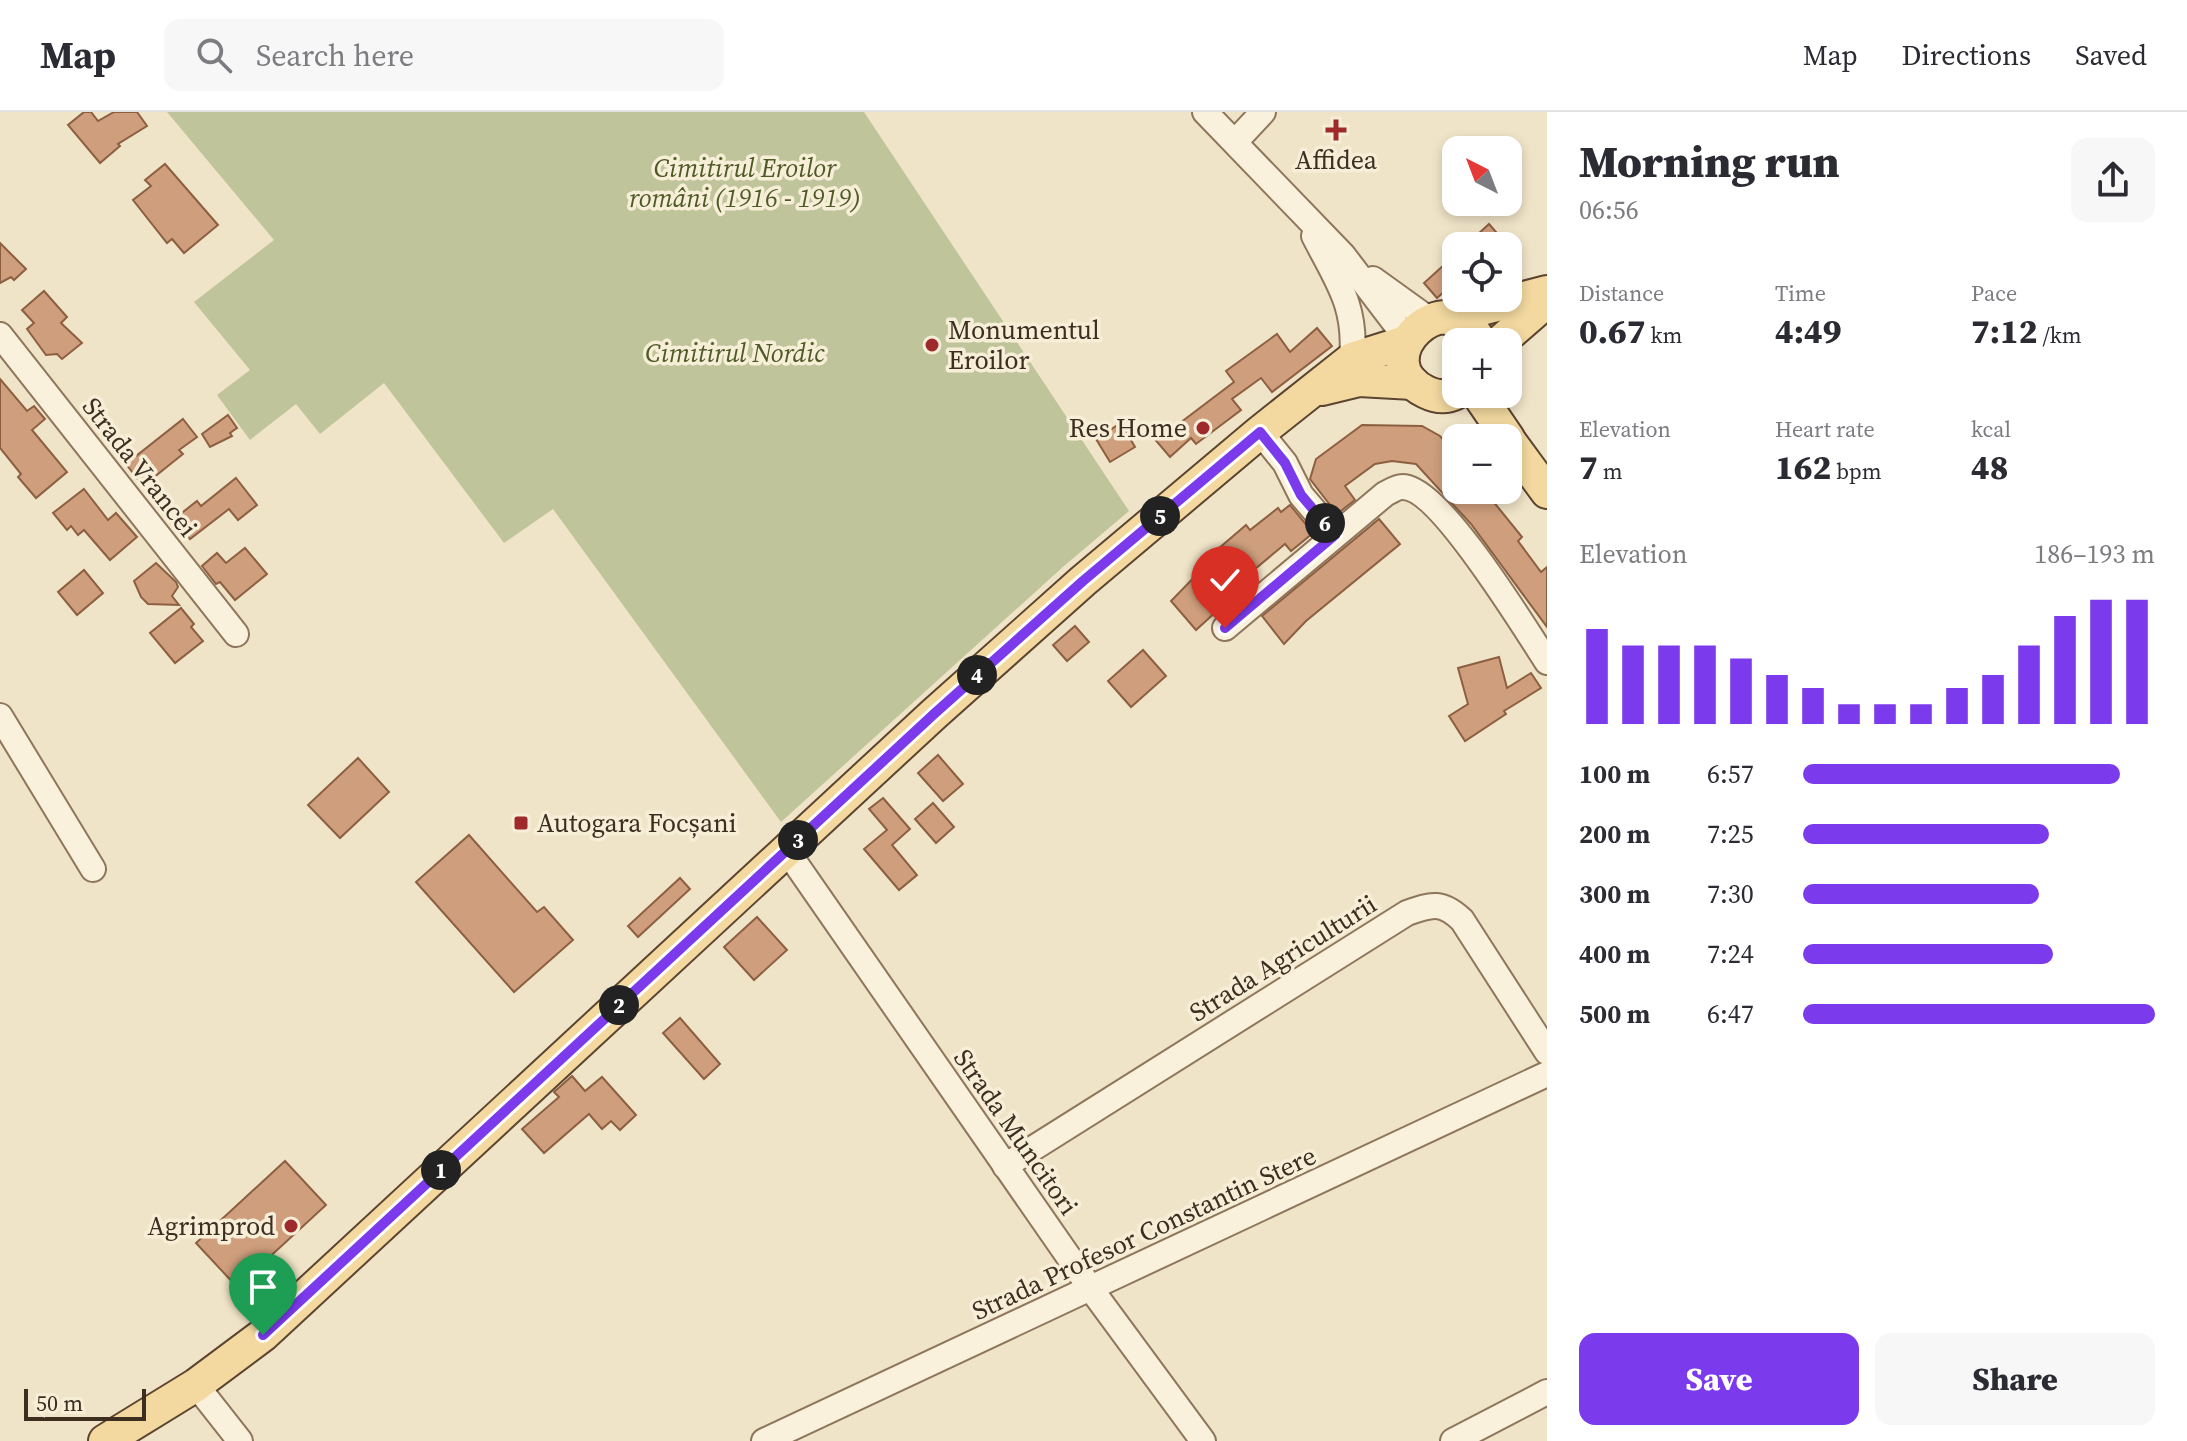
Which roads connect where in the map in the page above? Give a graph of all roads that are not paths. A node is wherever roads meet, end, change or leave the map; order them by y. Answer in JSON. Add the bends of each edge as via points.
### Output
{"nodes":[{"id":1,"x":1205,"y":112,"type":"edge"},
{"id":2,"x":1263,"y":112,"type":"edge"},
{"id":3,"x":1235,"y":142,"type":"junction"},
{"id":4,"x":1300,"y":210,"type":"junction"},
{"id":5,"x":1547,"y":292,"type":"edge"},
{"id":6,"x":1547,"y":301,"type":"edge"},
{"id":7,"x":1442,"y":328,"type":"edge"},
{"id":8,"x":1445,"y":328,"type":"edge"},
{"id":9,"x":1470,"y":328,"type":"edge"},
{"id":10,"x":1516,"y":328,"type":"edge"},
{"id":11,"x":1422,"y":330,"type":"junction"},
{"id":12,"x":0,"y":335,"type":"edge"},
{"id":13,"x":1352,"y":359,"type":"junction"},
{"id":14,"x":1413,"y":383,"type":"junction"},
{"id":15,"x":1312,"y":393,"type":"junction"},
{"id":16,"x":1442,"y":397,"type":"edge"},
{"id":17,"x":1260,"y":432,"type":"junction"},
{"id":18,"x":1522,"y":457,"type":"edge"},
{"id":19,"x":1547,"y":492,"type":"edge"},
{"id":20,"x":1335,"y":535,"type":"junction"},
{"id":21,"x":1225,"y":628,"type":"dead end"},
{"id":22,"x":236,"y":634,"type":"dead end"},
{"id":23,"x":1547,"y":662,"type":"edge"},
{"id":24,"x":0,"y":716,"type":"edge"},
{"id":25,"x":787,"y":851,"type":"junction"},
{"id":26,"x":93,"y":869,"type":"dead end"},
{"id":27,"x":1547,"y":1052,"type":"edge"},
{"id":28,"x":1547,"y":1074,"type":"edge"},
{"id":29,"x":1005,"y":1166,"type":"junction"},
{"id":30,"x":1091,"y":1289,"type":"junction"},
{"id":31,"x":196,"y":1385,"type":"junction"},
{"id":32,"x":1547,"y":1392,"type":"edge"},
{"id":33,"x":105,"y":1441,"type":"edge"},
{"id":34,"x":240,"y":1441,"type":"edge"},
{"id":35,"x":764,"y":1441,"type":"edge"},
{"id":36,"x":1203,"y":1441,"type":"edge"},
{"id":37,"x":1453,"y":1441,"type":"edge"}],
"edges":[{"from":1,"to":3,"type":"street"},
{"from":2,"to":3,"type":"street"},
{"from":3,"to":4,"type":"street"},
{"from":4,"to":11,"type":"street","via":[[1343,255],[1406,305]]},
{"from":4,"to":13,"type":"street","via":[[1352,314]]},
{"from":5,"to":11,"type":"main road"},
{"from":6,"to":10,"type":"main road"},
{"from":7,"to":11,"type":"main road"},
{"from":8,"to":9,"type":"main road"},
{"from":11,"to":13,"type":"main road"},
{"from":11,"to":14,"type":"main road","via":[[1405,367]]},
{"from":12,"to":22,"type":"street","name":"Strada Vrancei"},
{"from":13,"to":15,"type":"main road"},
{"from":14,"to":15,"type":"main road","via":[[1359,380]]},
{"from":14,"to":16,"type":"main road"},
{"from":15,"to":17,"type":"main road"},
{"from":17,"to":20,"type":"street"},
{"from":17,"to":25,"type":"main road","via":[[1083,581]]},
{"from":18,"to":19,"type":"main road"},
{"from":20,"to":21,"type":"street"},
{"from":20,"to":23,"type":"street","via":[[1385,494],[1402,487],[1418,492],[1453,526]]},
{"from":24,"to":26,"type":"street"},
{"from":25,"to":29,"type":"street","name":"Strada Muncitori"},
{"from":25,"to":31,"type":"main road","via":[[263,1335]]},
{"from":27,"to":29,"type":"street","name":"Strada Agriculturii","via":[[1462,920],[1449,908],[1430,905],[1407,913]]},
{"from":28,"to":30,"type":"street","name":"Strada Profesor Constantin Stere"},
{"from":29,"to":30,"type":"street","name":"Strada Muncitori"},
{"from":30,"to":35,"type":"street","name":"Strada Profesor Constantin Stere"},
{"from":30,"to":36,"type":"street","name":"Strada Muncitori"},
{"from":31,"to":33,"type":"main road"},
{"from":31,"to":34,"type":"street"},
{"from":32,"to":37,"type":"street"}]}
